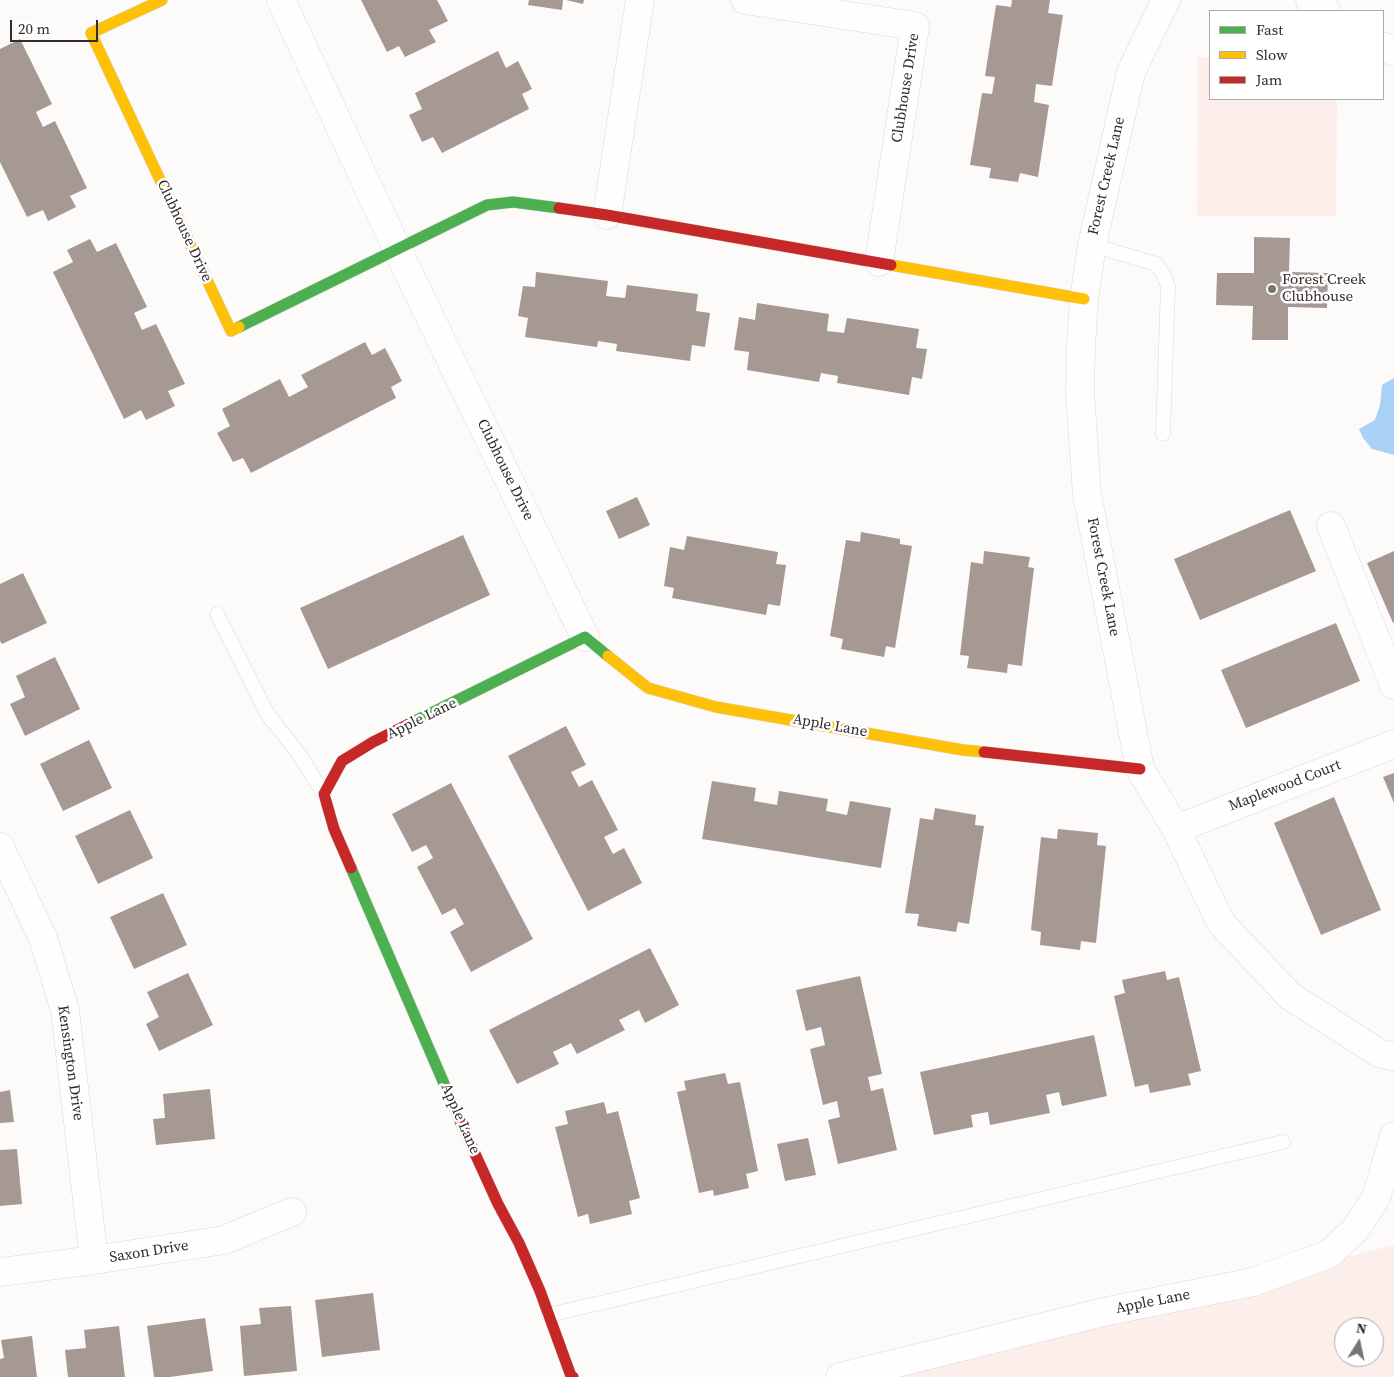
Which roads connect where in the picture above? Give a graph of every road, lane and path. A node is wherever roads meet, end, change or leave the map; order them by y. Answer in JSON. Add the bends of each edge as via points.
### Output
{"nodes":[{"id":1,"x":162,"y":0,"type":"edge"},
{"id":2,"x":281,"y":0,"type":"edge"},
{"id":3,"x":640,"y":0,"type":"edge"},
{"id":4,"x":745,"y":0,"type":"edge"},
{"id":5,"x":1166,"y":0,"type":"edge"},
{"id":6,"x":1310,"y":0,"type":"edge"},
{"id":7,"x":1325,"y":10,"type":"edge"},
{"id":8,"x":607,"y":215,"type":"junction"},
{"id":9,"x":1092,"y":245,"type":"junction"},
{"id":10,"x":397,"y":249,"type":"junction"},
{"id":11,"x":880,"y":262,"type":"junction"},
{"id":12,"x":1084,"y":299,"type":"junction"},
{"id":13,"x":1163,"y":434,"type":"dead end"},
{"id":14,"x":1331,"y":526,"type":"dead end"},
{"id":15,"x":217,"y":614,"type":"dead end"},
{"id":16,"x":585,"y":637,"type":"junction"},
{"id":17,"x":1394,"y":685,"type":"edge"},
{"id":18,"x":1394,"y":744,"type":"edge"},
{"id":19,"x":1140,"y":769,"type":"junction"},
{"id":20,"x":324,"y":794,"type":"junction"},
{"id":21,"x":1176,"y":828,"type":"junction"},
{"id":22,"x":0,"y":847,"type":"edge"},
{"id":23,"x":1394,"y":1057,"type":"edge"},
{"id":24,"x":1394,"y":1136,"type":"edge"},
{"id":25,"x":1283,"y":1142,"type":"dead end"},
{"id":26,"x":292,"y":1212,"type":"dead end"},
{"id":27,"x":94,"y":1260,"type":"junction"},
{"id":28,"x":0,"y":1272,"type":"edge"},
{"id":29,"x":549,"y":1316,"type":"junction"},
{"id":30,"x":573,"y":1377,"type":"edge"},
{"id":31,"x":840,"y":1377,"type":"edge"}],
"edges":[{"from":1,"to":10,"type":"street","name":"Clubhouse Drive","via":[[91,33],[231,331]]},
{"from":2,"to":10,"type":"street","name":"Clubhouse Drive"},
{"from":3,"to":8,"type":"street"},
{"from":4,"to":11,"type":"street","name":"Clubhouse Drive","via":[[915,26]]},
{"from":5,"to":9,"type":"street","name":"Forest Creek Lane","via":[[1130,72]]},
{"from":6,"to":7,"type":"street"},
{"from":8,"to":10,"type":"street","name":"Clubhouse Drive","via":[[513,202],[487,205]]},
{"from":8,"to":11,"type":"street","name":"Clubhouse Drive"},
{"from":9,"to":12,"type":"street","name":"Forest Creek Lane"},
{"from":9,"to":13,"type":"lane","via":[[1156,264],[1168,286]]},
{"from":10,"to":16,"type":"street","name":"Clubhouse Drive"},
{"from":11,"to":12,"type":"street","name":"Clubhouse Drive"},
{"from":12,"to":19,"type":"street","name":"Forest Creek Lane","via":[[1080,393],[1087,494]]},
{"from":14,"to":17,"type":"street"},
{"from":15,"to":20,"type":"lane","via":[[268,715],[299,754]]},
{"from":16,"to":19,"type":"street","name":"Apple Lane","via":[[648,688],[716,706],[963,750]]},
{"from":16,"to":20,"type":"street","name":"Apple Lane","via":[[372,742],[342,762]]},
{"from":18,"to":21,"type":"street","name":"Maplewood Court"},
{"from":19,"to":21,"type":"street","name":"Forest Creek Lane"},
{"from":20,"to":29,"type":"street","name":"Apple Lane","via":[[334,829],[381,941]]},
{"from":21,"to":23,"type":"street","name":"Forest Creek Lane","via":[[1221,923],[1290,996],[1379,1053]]},
{"from":22,"to":27,"type":"street","name":"Kensington Drive","via":[[43,938],[65,1010]]},
{"from":24,"to":31,"type":"street","name":"Apple Lane","via":[[1376,1198],[1355,1230],[1329,1254],[1253,1282],[1108,1311]]},
{"from":25,"to":29,"type":"lane"},
{"from":26,"to":27,"type":"street","name":"Saxon Drive","via":[[224,1240]]},
{"from":27,"to":28,"type":"street","name":"Saxon Drive"},
{"from":29,"to":30,"type":"street","name":"Apple Lane"}]}
